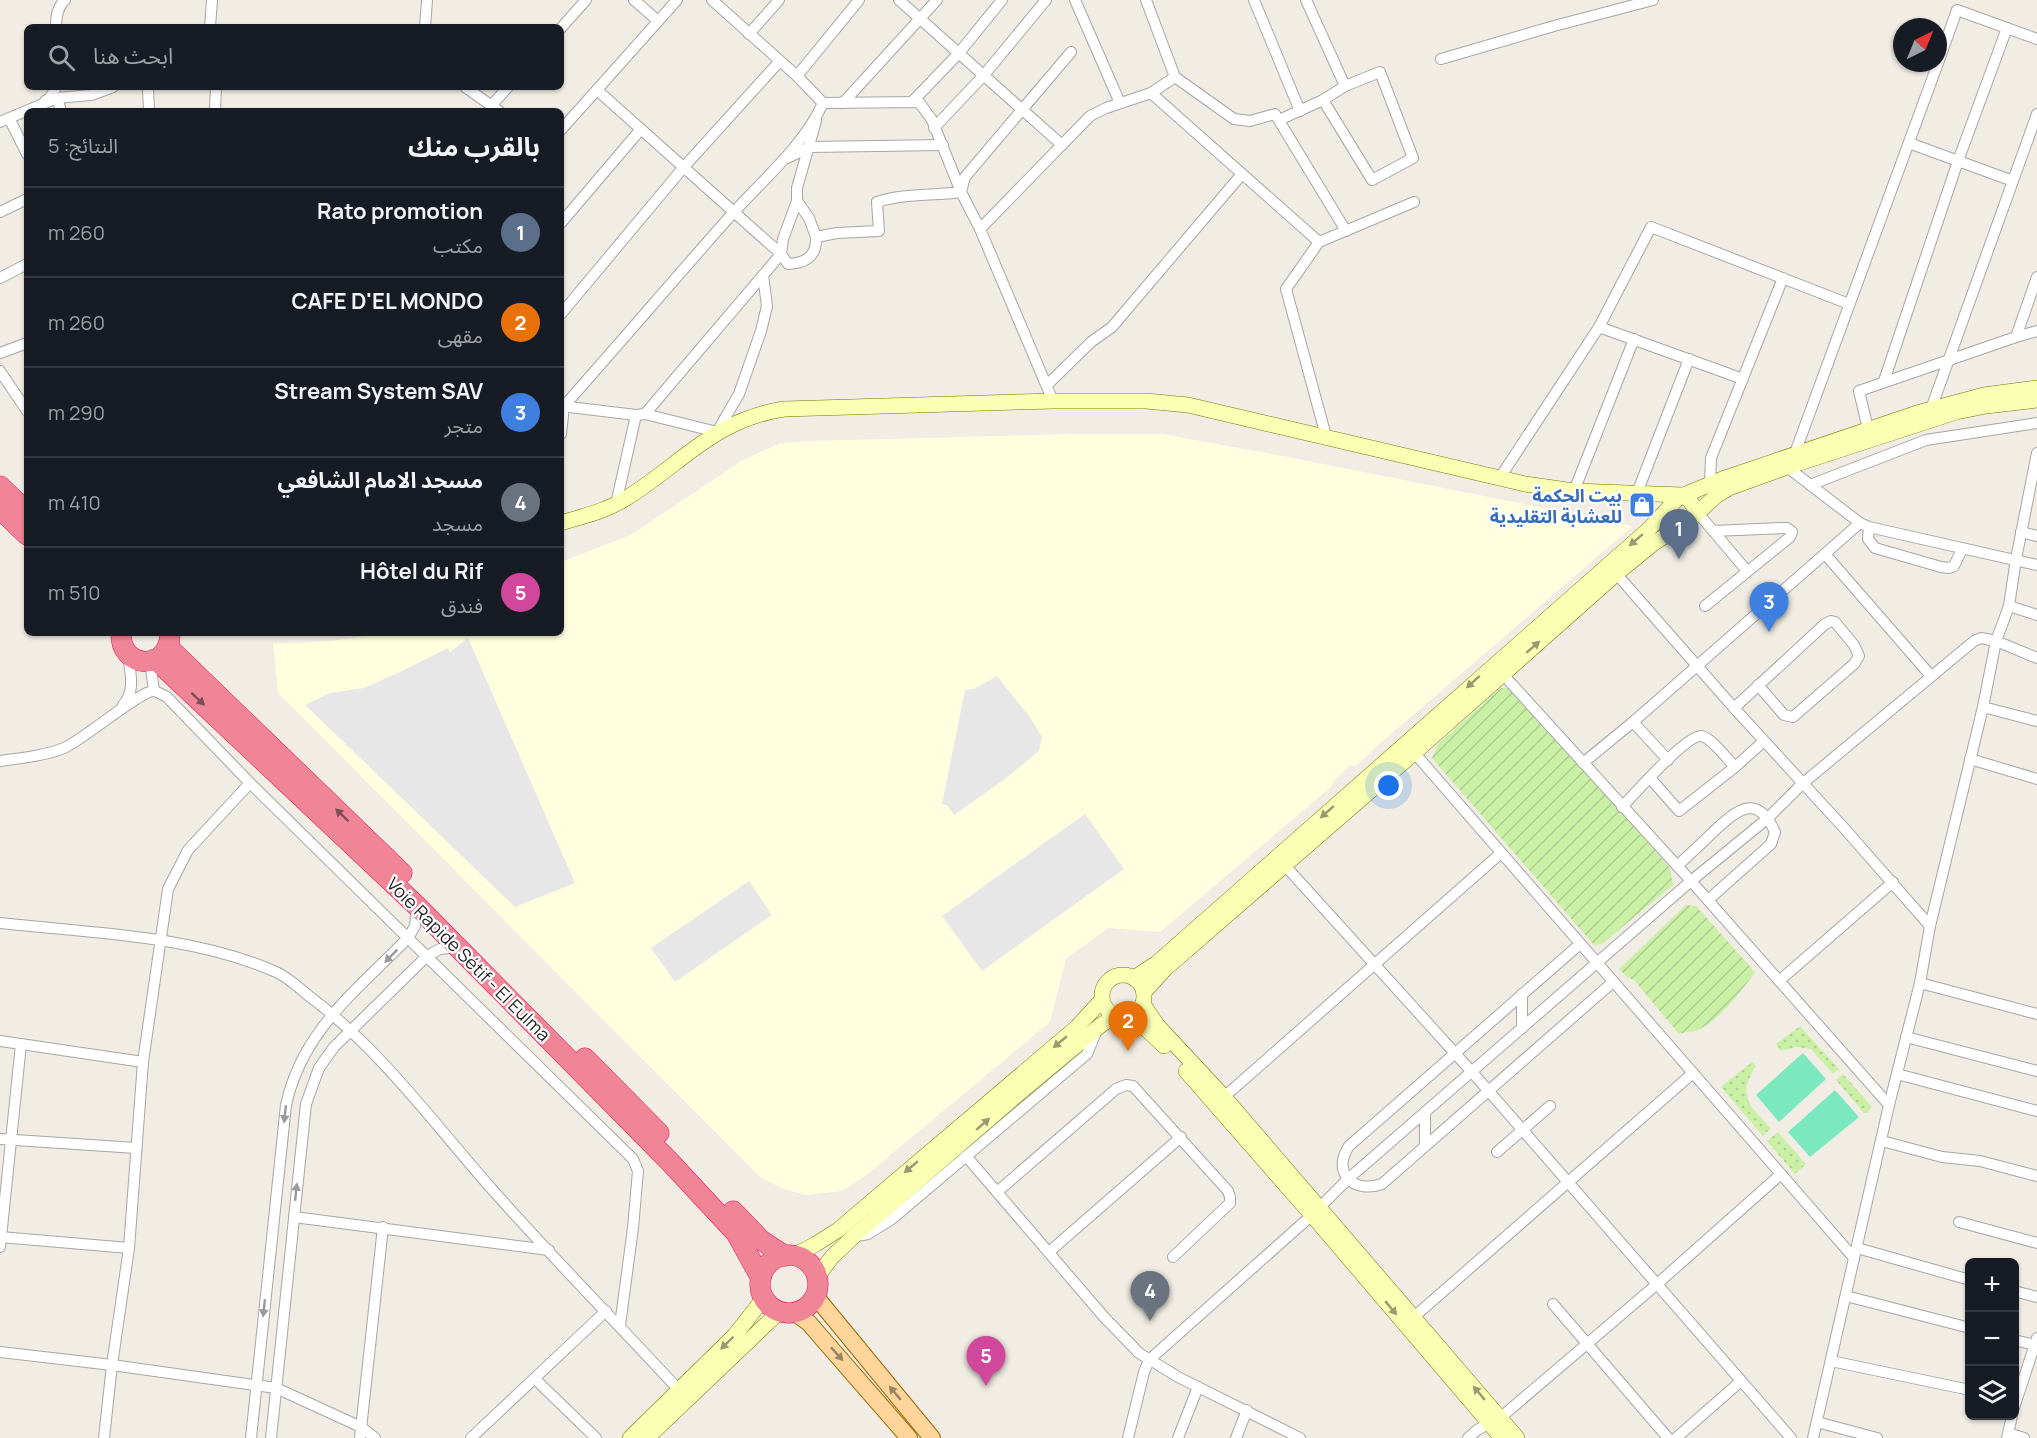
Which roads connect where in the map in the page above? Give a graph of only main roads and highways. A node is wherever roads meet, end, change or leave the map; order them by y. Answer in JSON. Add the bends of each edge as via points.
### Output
{"nodes":[{"id":1,"x":2037,"y":388,"type":"edge"},
{"id":2,"x":2037,"y":400,"type":"edge"},
{"id":3,"x":1923,"y":415,"type":"junction"},
{"id":4,"x":1727,"y":483,"type":"junction"},
{"id":5,"x":0,"y":486,"type":"edge"},
{"id":6,"x":1682,"y":495,"type":"junction"},
{"id":7,"x":1667,"y":508,"type":"junction"},
{"id":8,"x":0,"y":509,"type":"edge"},
{"id":9,"x":24,"y":509,"type":"edge"},
{"id":10,"x":1698,"y":513,"type":"junction"},
{"id":11,"x":564,"y":522,"type":"edge"},
{"id":12,"x":1682,"y":526,"type":"junction"},
{"id":13,"x":24,"y":532,"type":"edge"},
{"id":14,"x":1612,"y":569,"type":"junction"},
{"id":15,"x":121,"y":636,"type":"edge"},
{"id":16,"x":164,"y":645,"type":"edge"},
{"id":17,"x":1280,"y":860,"type":"junction"},
{"id":18,"x":1134,"y":978,"type":"junction"},
{"id":19,"x":1143,"y":998,"type":"junction"},
{"id":20,"x":1101,"y":1000,"type":"junction"},
{"id":21,"x":1121,"y":1017,"type":"junction"},
{"id":22,"x":1316,"y":1212,"type":"junction"},
{"id":23,"x":789,"y":1256,"type":"junction"},
{"id":24,"x":761,"y":1278,"type":"junction"},
{"id":25,"x":816,"y":1287,"type":"junction"},
{"id":26,"x":764,"y":1298,"type":"junction"},
{"id":27,"x":787,"y":1312,"type":"junction"},
{"id":28,"x":1495,"y":1421,"type":"junction"},
{"id":29,"x":630,"y":1438,"type":"edge"},
{"id":30,"x":647,"y":1438,"type":"edge"},
{"id":31,"x":909,"y":1438,"type":"edge"},
{"id":32,"x":932,"y":1438,"type":"edge"},
{"id":33,"x":1502,"y":1438,"type":"edge"},
{"id":34,"x":1517,"y":1438,"type":"edge"}],
"edges":[{"from":1,"to":3,"type":"main road","via":[[1984,395]]},
{"from":2,"to":3,"type":"main road"},
{"from":3,"to":4,"type":"main road","via":[[1787,467]]},
{"from":3,"to":4,"type":"main road","via":[[1795,453]]},
{"from":4,"to":6,"type":"main road","via":[[1710,484]]},
{"from":4,"to":10,"type":"main road"},
{"from":5,"to":9,"type":"highway"},
{"from":6,"to":7,"type":"main road"},
{"from":6,"to":10,"type":"main road"},
{"from":6,"to":11,"type":"main road","via":[[1574,491],[1499,479],[1167,402],[1053,401],[784,409],[749,417],[717,432],[616,504]]},
{"from":7,"to":12,"type":"main road","via":[[1671,518]]},
{"from":7,"to":14,"type":"main road","one_way":true},
{"from":8,"to":13,"type":"highway"},
{"from":10,"to":12,"type":"main road"},
{"from":12,"to":14,"type":"main road"},
{"from":14,"to":17,"type":"main road"},
{"from":15,"to":16,"type":"highway","via":[[123,648],[134,659]]},
{"from":23,"to":16,"type":"highway","name":"Voie Rapide Sétif - El Eulma","one_way":true,"via":[[771,1248],[748,1227],[626,1097],[426,896]]},
{"from":16,"to":24,"type":"highway","name":"Voie Rapide Sétif - El Eulma","one_way":true,"via":[[715,1209],[736,1233]]},
{"from":17,"to":18,"type":"main road"},
{"from":17,"to":19,"type":"main road","via":[[1165,969]]},
{"from":18,"to":19,"type":"main road"},
{"from":18,"to":20,"type":"main road","via":[[1112,977],[1103,986]]},
{"from":19,"to":21,"type":"main road","via":[[1136,1013]]},
{"from":19,"to":22,"type":"main road","via":[[1164,1032],[1224,1097]]},
{"from":20,"to":21,"type":"main road","via":[[1106,1010]]},
{"from":20,"to":23,"type":"main road","one_way":true,"via":[[1076,1028],[838,1230]]},
{"from":21,"to":22,"type":"main road","via":[[1141,1025],[1154,1036]]},
{"from":25,"to":21,"type":"main road","one_way":true,"via":[[832,1257],[854,1236],[1097,1029]]},
{"from":22,"to":28,"type":"main road","one_way":true},
{"from":28,"to":22,"type":"main road","one_way":true,"via":[[1414,1316]]},
{"from":23,"to":24,"type":"highway","via":[[770,1263]]},
{"from":23,"to":25,"type":"highway","via":[[808,1263]]},
{"from":24,"to":26,"type":"highway"},
{"from":25,"to":27,"type":"highway","via":[[811,1304]]},
{"from":32,"to":25,"type":"main road","one_way":true},
{"from":26,"to":27,"type":"highway","via":[[773,1308]]},
{"from":26,"to":29,"type":"main road","one_way":true,"via":[[735,1335]]},
{"from":27,"to":30,"type":"main road"},
{"from":27,"to":31,"type":"main road","one_way":true,"via":[[815,1330]]},
{"from":28,"to":33,"type":"main road"},
{"from":28,"to":34,"type":"main road"}]}
